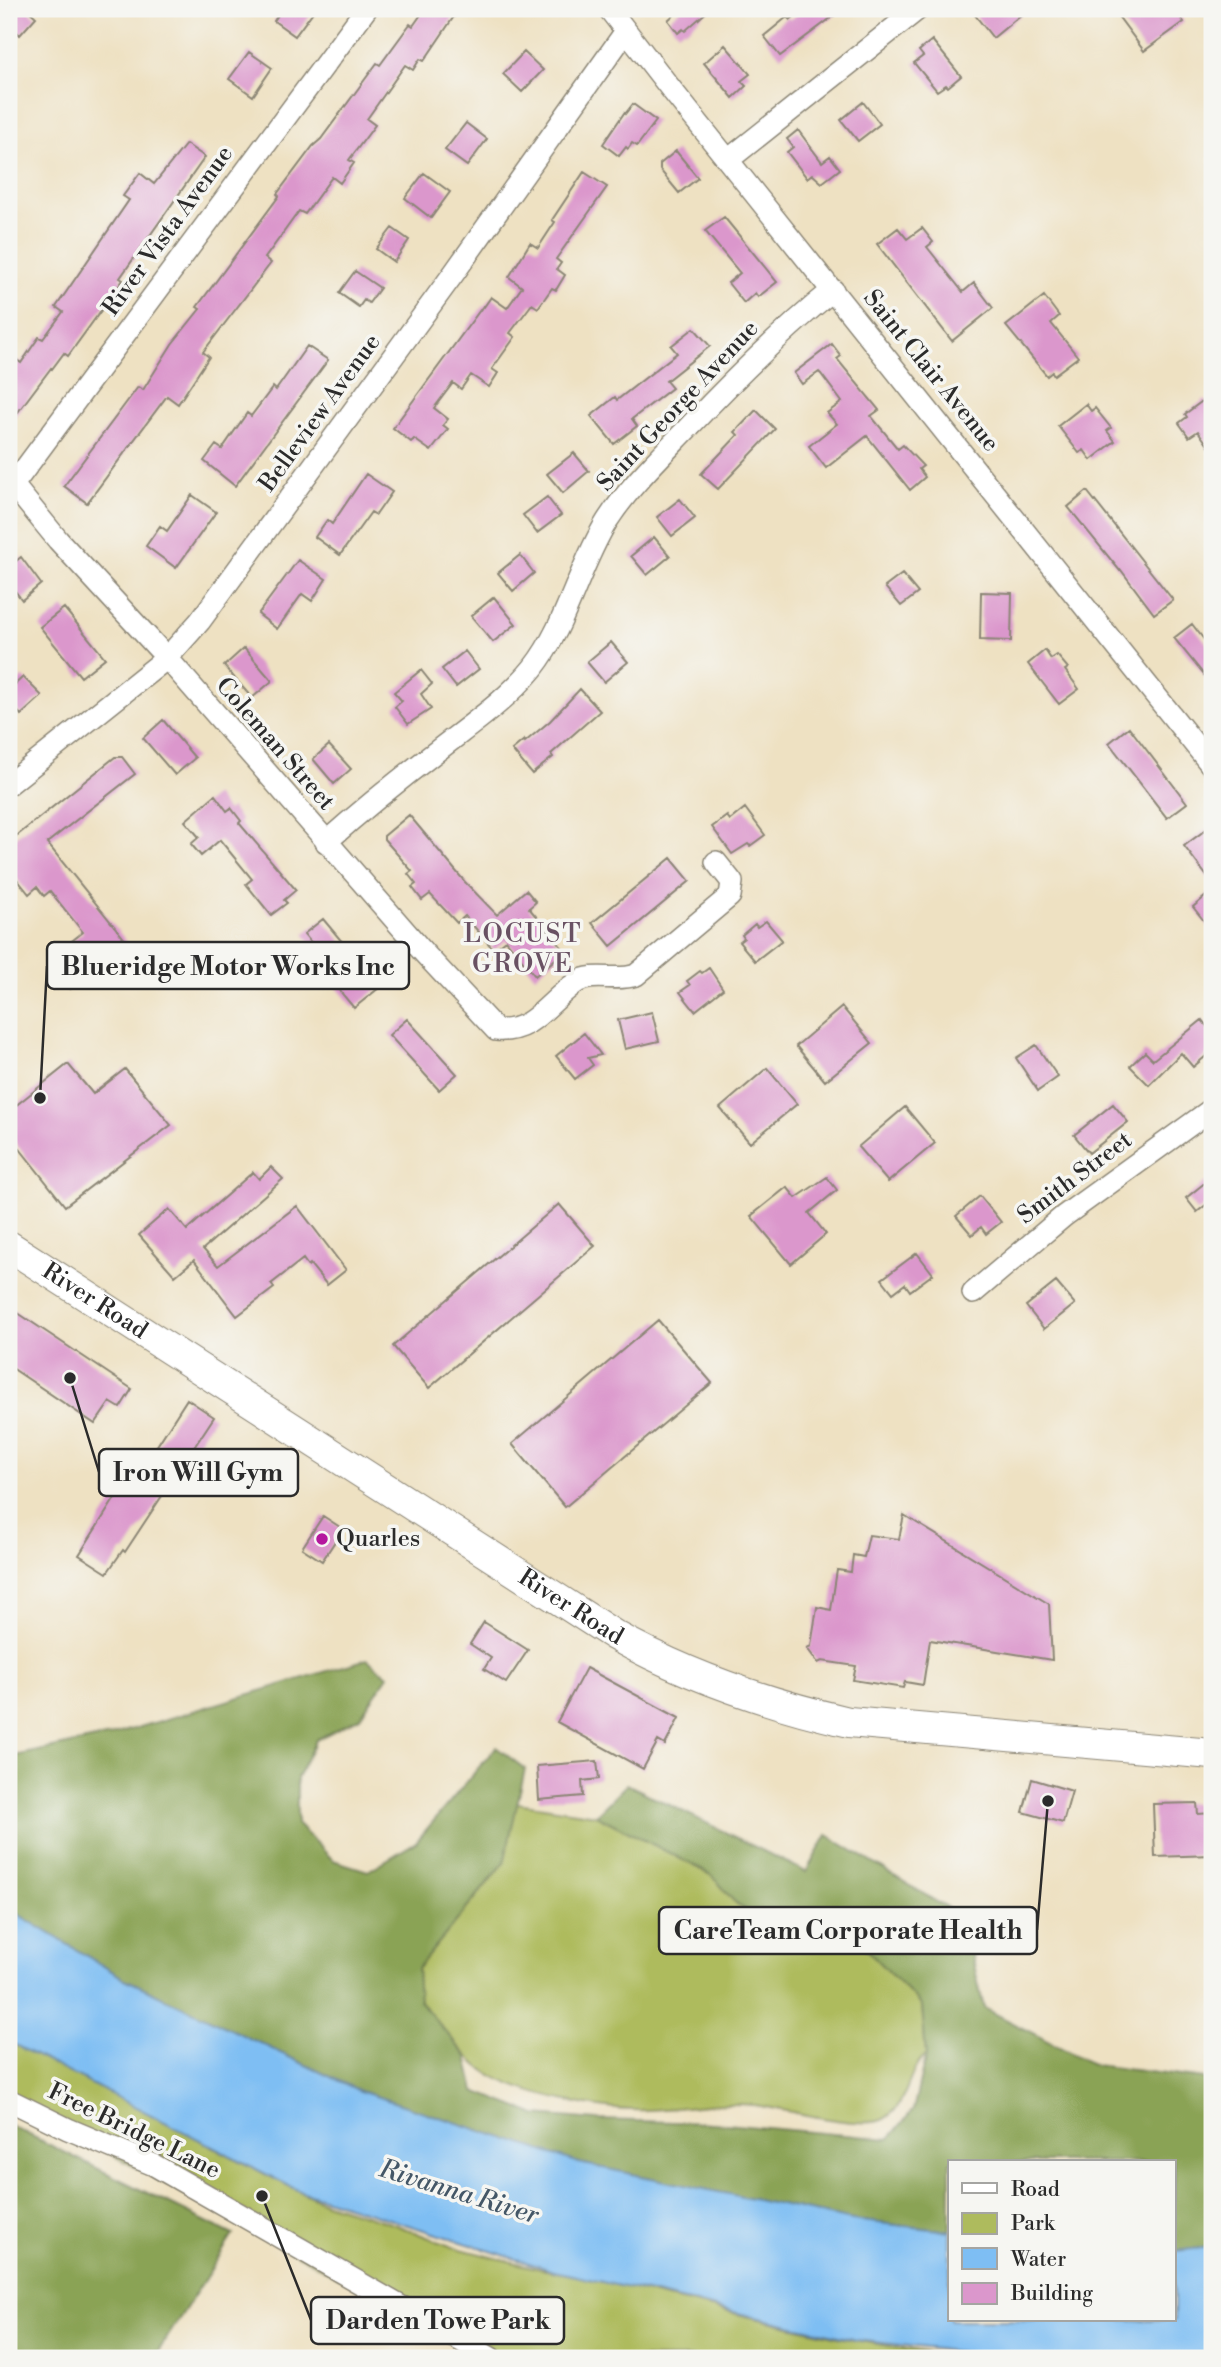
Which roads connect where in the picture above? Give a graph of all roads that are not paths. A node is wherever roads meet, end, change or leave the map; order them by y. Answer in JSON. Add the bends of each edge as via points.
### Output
{"nodes":[{"id":1,"x":366,"y":9,"type":"edge"},
{"id":2,"x":609,"y":9,"type":"edge"},
{"id":3,"x":918,"y":9,"type":"edge"},
{"id":4,"x":626,"y":31,"type":"junction"},
{"id":5,"x":728,"y":160,"type":"junction"},
{"id":6,"x":833,"y":290,"type":"junction"},
{"id":7,"x":11,"y":482,"type":"edge"},
{"id":8,"x":166,"y":658,"type":"junction"},
{"id":9,"x":1212,"y":766,"type":"edge"},
{"id":10,"x":9,"y":783,"type":"edge"},
{"id":11,"x":326,"y":842,"type":"junction"},
{"id":12,"x":716,"y":862,"type":"dead end"},
{"id":13,"x":1212,"y":1109,"type":"edge"},
{"id":14,"x":9,"y":1246,"type":"edge"},
{"id":15,"x":973,"y":1293,"type":"dead end"},
{"id":16,"x":1212,"y":1754,"type":"edge"},
{"id":17,"x":9,"y":2100,"type":"edge"},
{"id":18,"x":491,"y":2358,"type":"edge"}],
"edges":[{"from":1,"to":7,"type":"street","name":"River Vista Avenue"},
{"from":2,"to":4,"type":"street","name":"Saint Clair Avenue"},
{"from":3,"to":5,"type":"street"},
{"from":4,"to":5,"type":"street","name":"Saint Clair Avenue"},
{"from":4,"to":8,"type":"street","name":"Belleview Avenue","via":[[216,600]]},
{"from":5,"to":6,"type":"street","name":"Saint Clair Avenue"},
{"from":6,"to":9,"type":"street","name":"Saint Clair Avenue"},
{"from":6,"to":11,"type":"street","name":"Saint George Avenue","via":[[737,376],[629,489],[587,559],[552,639],[514,690]]},
{"from":7,"to":8,"type":"street","name":"Coleman Street"},
{"from":8,"to":10,"type":"street","name":"Belleview Avenue"},
{"from":8,"to":11,"type":"street","name":"Coleman Street"},
{"from":11,"to":12,"type":"street","name":"Coleman Street","via":[[485,1020],[495,1030],[509,1031],[522,1028],[579,981],[636,975],[730,895],[732,882]]},
{"from":13,"to":15,"type":"street","name":"Smith Street","via":[[1063,1216]]},
{"from":14,"to":16,"type":"street","name":"River Road","via":[[614,1635],[689,1673],[790,1708],[849,1722]]},
{"from":17,"to":18,"type":"street","name":"Free Bridge Lane","via":[[154,2165]]}]}
